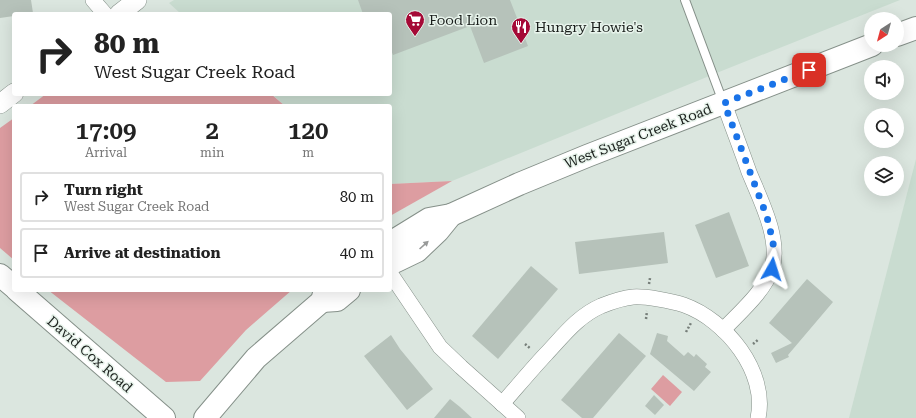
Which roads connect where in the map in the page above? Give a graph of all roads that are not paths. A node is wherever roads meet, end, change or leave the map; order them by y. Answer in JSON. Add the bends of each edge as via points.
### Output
{"nodes":[{"id":1,"x":93,"y":0,"type":"edge"},
{"id":2,"x":137,"y":0,"type":"edge"},
{"id":3,"x":685,"y":0,"type":"edge"},
{"id":4,"x":103,"y":12,"type":"edge"},
{"id":5,"x":122,"y":12,"type":"edge"},
{"id":6,"x":916,"y":28,"type":"edge"},
{"id":7,"x":904,"y":32,"type":"edge"},
{"id":8,"x":864,"y":48,"type":"edge"},
{"id":9,"x":12,"y":95,"type":"edge"},
{"id":10,"x":724,"y":103,"type":"junction"},
{"id":11,"x":0,"y":104,"type":"edge"},
{"id":12,"x":451,"y":215,"type":"junction"},
{"id":13,"x":392,"y":242,"type":"edge"},
{"id":14,"x":392,"y":263,"type":"edge"},
{"id":15,"x":0,"y":275,"type":"edge"},
{"id":16,"x":392,"y":276,"type":"edge"},
{"id":17,"x":12,"y":285,"type":"edge"},
{"id":18,"x":19,"y":292,"type":"edge"},
{"id":19,"x":347,"y":292,"type":"edge"},
{"id":20,"x":323,"y":295,"type":"edge"},
{"id":21,"x":723,"y":330,"type":"junction"},
{"id":22,"x":502,"y":404,"type":"junction"},
{"id":23,"x":164,"y":418,"type":"edge"},
{"id":24,"x":205,"y":418,"type":"edge"},
{"id":25,"x":518,"y":418,"type":"edge"},
{"id":26,"x":758,"y":418,"type":"edge"}],
"edges":[{"from":1,"to":4,"type":"street"},
{"from":2,"to":5,"type":"street"},
{"from":3,"to":10,"type":"lane"},
{"from":6,"to":7,"type":"main road"},
{"from":8,"to":10,"type":"main road","name":"West Sugar Creek Road"},
{"from":9,"to":11,"type":"street"},
{"from":10,"to":12,"type":"main road","name":"West Sugar Creek Road","via":[[534,178]]},
{"from":10,"to":21,"type":"street","via":[[767,217],[774,255],[772,269],[762,286]]},
{"from":12,"to":13,"type":"main road","name":"West Sugar Creek Road","via":[[429,219]]},
{"from":14,"to":12,"type":"main road","name":"West Sugar Creek Road","one_way":true,"via":[[417,251]]},
{"from":15,"to":17,"type":"main road"},
{"from":16,"to":22,"type":"street","via":[[440,346]]},
{"from":18,"to":23,"type":"main road","name":"David Cox Road"},
{"from":19,"to":20,"type":"main road","via":[[337,300]]},
{"from":20,"to":24,"type":"main road","via":[[256,358]]},
{"from":21,"to":22,"type":"street","via":[[705,316],[684,305],[634,297],[617,300],[582,317]]},
{"from":21,"to":26,"type":"street","via":[[743,353],[752,369],[759,389]]},
{"from":22,"to":25,"type":"street"}]}
